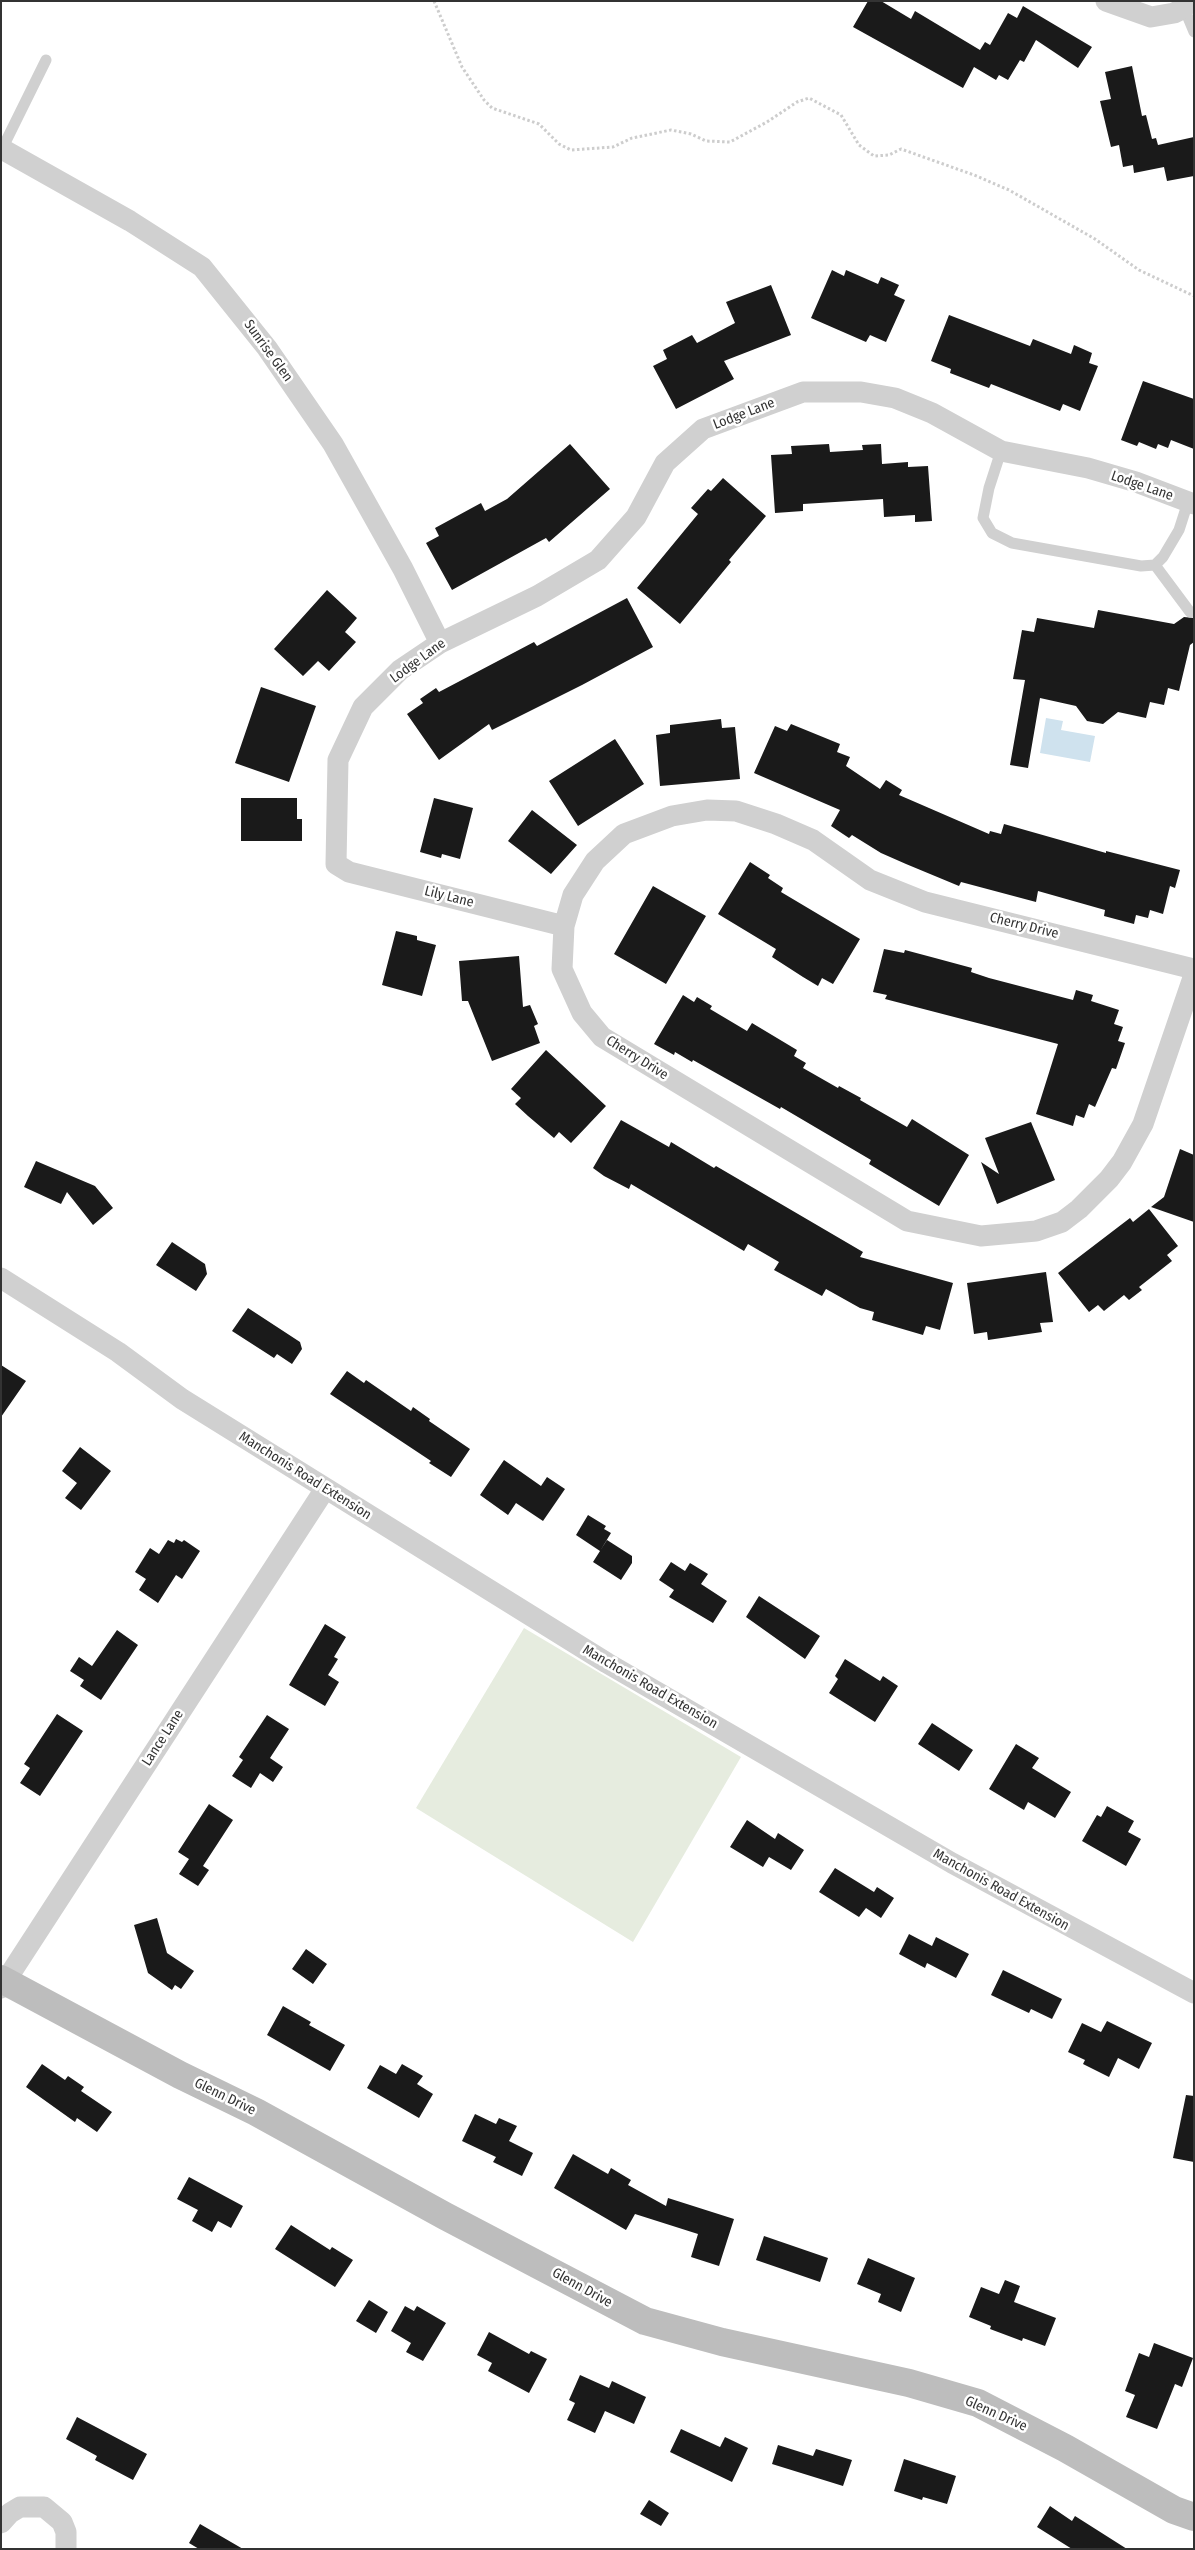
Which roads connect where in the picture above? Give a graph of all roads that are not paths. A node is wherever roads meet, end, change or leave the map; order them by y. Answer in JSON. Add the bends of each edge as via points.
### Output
{"nodes":[{"id":1,"x":1106,"y":1,"type":"edge"},
{"id":2,"x":1186,"y":5,"type":"edge"},
{"id":3,"x":1194,"y":32,"type":"edge"},
{"id":4,"x":46,"y":60,"type":"dead end"},
{"id":5,"x":2,"y":149,"type":"edge"},
{"id":6,"x":1001,"y":451,"type":"junction"},
{"id":7,"x":1191,"y":504,"type":"edge"},
{"id":8,"x":1155,"y":565,"type":"junction"},
{"id":9,"x":1190,"y":612,"type":"dead end"},
{"id":10,"x":440,"y":643,"type":"junction"},
{"id":11,"x":336,"y":864,"type":"joint"},
{"id":12,"x":564,"y":926,"type":"junction"},
{"id":13,"x":1194,"y":969,"type":"edge"},
{"id":14,"x":1194,"y":975,"type":"edge"},
{"id":15,"x":1,"y":1278,"type":"edge"},
{"id":16,"x":325,"y":1489,"type":"junction"},
{"id":17,"x":3,"y":1982,"type":"edge"},
{"id":18,"x":1194,"y":1994,"type":"edge"},
{"id":19,"x":1194,"y":2517,"type":"edge"},
{"id":20,"x":1,"y":2523,"type":"edge"},
{"id":21,"x":66,"y":2549,"type":"edge"}],
"edges":[{"from":1,"to":2,"type":"street","via":[[1151,17],[1174,13]]},
{"from":2,"to":3,"type":"lane"},
{"from":4,"to":5,"type":"lane"},
{"from":5,"to":10,"type":"street","name":"Sunrise Glen","via":[[130,220],[202,267],[267,348],[333,444]]},
{"from":6,"to":7,"type":"street","name":"Lodge Lane","via":[[1088,468],[1136,482]]},
{"from":6,"to":8,"type":"lane","via":[[983,518],[999,537],[1034,548],[1141,566]]},
{"from":6,"to":10,"type":"street","name":"Lodge Lane","via":[[932,413],[895,398],[835,390],[803,392],[776,401],[703,429],[665,462],[636,517],[598,560],[537,596]]},
{"from":7,"to":8,"type":"lane","via":[[1179,530]]},
{"from":8,"to":9,"type":"lane"},
{"from":10,"to":11,"type":"street","name":"Lodge Lane","via":[[400,670],[363,707],[338,760]]},
{"from":11,"to":12,"type":"street","name":"Lily Lane","via":[[350,872]]},
{"from":12,"to":13,"type":"street","name":"Cherry Drive","via":[[573,895],[595,861],[624,834],[672,816],[708,810],[736,811],[813,840],[870,880],[925,902]]},
{"from":12,"to":14,"type":"street","name":"Cherry Drive","via":[[562,969],[582,1013],[602,1037],[907,1221],[981,1236],[1036,1231],[1062,1222],[1079,1210],[1109,1179],[1143,1124]]},
{"from":15,"to":16,"type":"street","name":"Manchonis Road Extension","via":[[123,1355],[182,1399]]},
{"from":16,"to":17,"type":"street","name":"Lance Lane"},
{"from":16,"to":18,"type":"street","name":"Manchonis Road Extension","via":[[607,1663],[945,1859]]},
{"from":17,"to":19,"type":"street","name":"Glenn Drive","via":[[256,2112],[644,2320],[722,2342],[909,2383],[978,2403],[1174,2510]]},
{"from":20,"to":21,"type":"street","via":[[10,2512],[20,2507],[44,2507],[62,2522]]}]}
